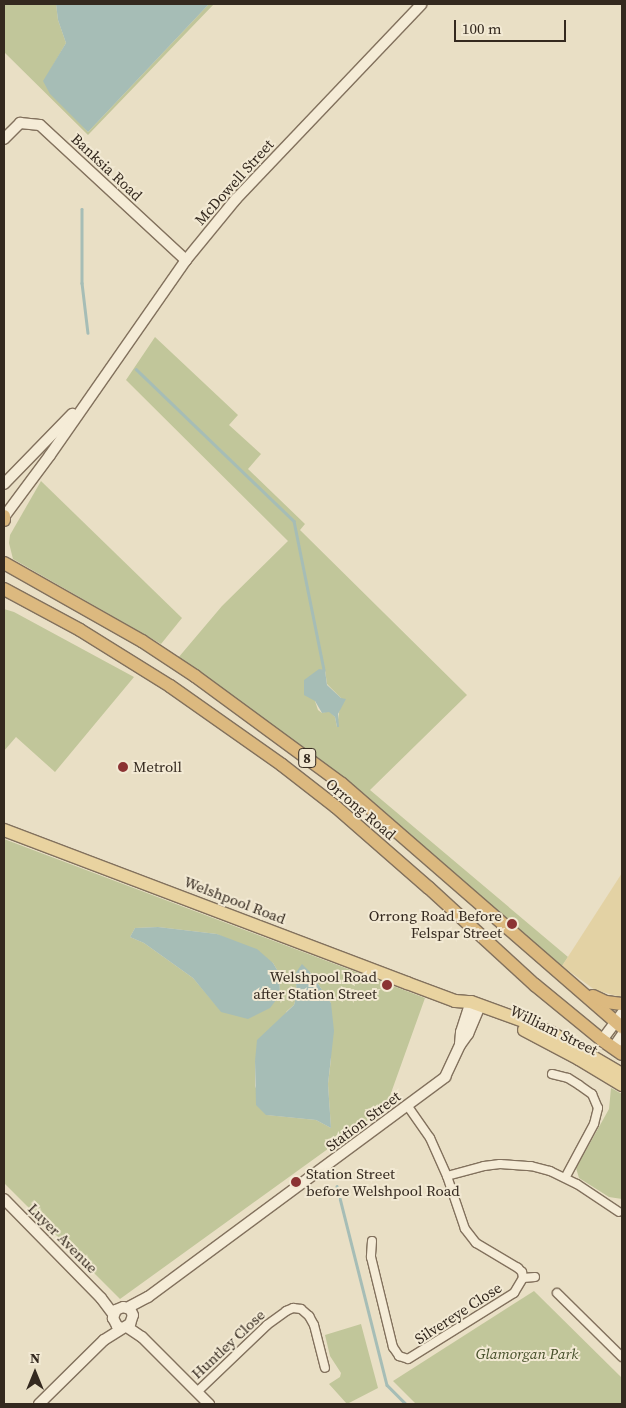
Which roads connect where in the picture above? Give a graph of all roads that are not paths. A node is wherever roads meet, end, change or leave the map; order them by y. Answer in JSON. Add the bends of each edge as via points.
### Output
{"nodes":[{"id":1,"x":422,"y":4,"type":"edge"},
{"id":2,"x":4,"y":139,"type":"edge"},
{"id":3,"x":186,"y":260,"type":"junction"},
{"id":4,"x":89,"y":397,"type":"junction"},
{"id":5,"x":4,"y":484,"type":"edge"},
{"id":6,"x":4,"y":518,"type":"edge"},
{"id":7,"x":4,"y":553,"type":"edge"},
{"id":8,"x":8,"y":566,"type":"edge"},
{"id":9,"x":4,"y":589,"type":"edge"},
{"id":10,"x":4,"y":597,"type":"edge"},
{"id":11,"x":24,"y":600,"type":"junction"},
{"id":12,"x":4,"y":830,"type":"edge"},
{"id":13,"x":573,"y":985,"type":"junction"},
{"id":14,"x":622,"y":1004,"type":"edge"},
{"id":15,"x":474,"y":1008,"type":"junction"},
{"id":16,"x":620,"y":1021,"type":"edge"},
{"id":17,"x":622,"y":1035,"type":"edge"},
{"id":18,"x":602,"y":1040,"type":"junction"},
{"id":19,"x":618,"y":1051,"type":"edge"},
{"id":20,"x":552,"y":1074,"type":"dead end"},
{"id":21,"x":622,"y":1074,"type":"edge"},
{"id":22,"x":622,"y":1085,"type":"edge"},
{"id":23,"x":408,"y":1106,"type":"junction"},
{"id":24,"x":447,"y":1176,"type":"junction"},
{"id":25,"x":565,"y":1178,"type":"junction"},
{"id":26,"x":4,"y":1199,"type":"edge"},
{"id":27,"x":619,"y":1212,"type":"dead end"},
{"id":28,"x":372,"y":1241,"type":"dead end"},
{"id":29,"x":535,"y":1277,"type":"dead end"},
{"id":30,"x":523,"y":1278,"type":"junction"},
{"id":31,"x":557,"y":1293,"type":"dead end"},
{"id":32,"x":124,"y":1318,"type":"junction"},
{"id":33,"x":622,"y":1357,"type":"edge"},
{"id":34,"x":325,"y":1368,"type":"dead end"},
{"id":35,"x":197,"y":1392,"type":"junction"},
{"id":36,"x":39,"y":1404,"type":"edge"},
{"id":37,"x":209,"y":1404,"type":"edge"}],
"edges":[{"from":1,"to":3,"type":"street","name":"McDowell Street","via":[[236,199]]},
{"from":2,"to":3,"type":"street","name":"Banksia Road","via":[[20,123],[40,125]]},
{"from":3,"to":4,"type":"street","name":"McDowell Street"},
{"from":4,"to":5,"type":"street","name":"McDowell Street"},
{"from":4,"to":6,"type":"street","name":"McDowell Street"},
{"from":7,"to":8,"type":"highway"},
{"from":8,"to":13,"type":"highway","name":"Orrong Road","number":"8","via":[[142,641],[342,784]]},
{"from":9,"to":11,"type":"highway","name":"Orrong Road","number":"8"},
{"from":10,"to":11,"type":"highway"},
{"from":11,"to":18,"type":"highway","name":"Orrong Road","number":"8","via":[[80,630],[170,686],[282,765],[422,881]]},
{"from":12,"to":15,"type":"main road","name":"Welshpool Road"},
{"from":13,"to":14,"type":"highway","via":[[606,1002]]},
{"from":13,"to":16,"type":"highway","name":"Orrong Road","number":"8"},
{"from":15,"to":21,"type":"main road","name":"William Street","via":[[550,1032]]},
{"from":15,"to":22,"type":"main road","name":"William Street","via":[[547,1041]]},
{"from":15,"to":23,"type":"street","name":"Station Street","via":[[468,1034],[444,1077]]},
{"from":16,"to":18,"type":"street"},
{"from":17,"to":19,"type":"street"},
{"from":18,"to":19,"type":"highway","name":"Orrong Road","number":"8"},
{"from":20,"to":25,"type":"street","via":[[568,1078],[592,1094],[598,1108],[594,1124]]},
{"from":23,"to":24,"type":"street","name":"Silvereye Close","via":[[430,1138]]},
{"from":23,"to":32,"type":"street","name":"Station Street"},
{"from":24,"to":25,"type":"street","via":[[500,1164],[531,1166]]},
{"from":24,"to":30,"type":"street","name":"Silvereye Close","via":[[465,1229],[476,1243],[518,1268]]},
{"from":25,"to":27,"type":"street"},
{"from":26,"to":32,"type":"street","name":"Luyer Avenue"},
{"from":28,"to":30,"type":"street","name":"Silvereye Close","via":[[371,1257],[393,1347],[400,1356],[408,1359],[514,1293]]},
{"from":29,"to":30,"type":"street"},
{"from":31,"to":33,"type":"street"},
{"from":32,"to":35,"type":"street"},
{"from":32,"to":36,"type":"street","name":"Station Street"},
{"from":34,"to":35,"type":"street","name":"Huntley Close","via":[[314,1325],[301,1308],[294,1308],[267,1325]]},
{"from":35,"to":37,"type":"street"}]}
